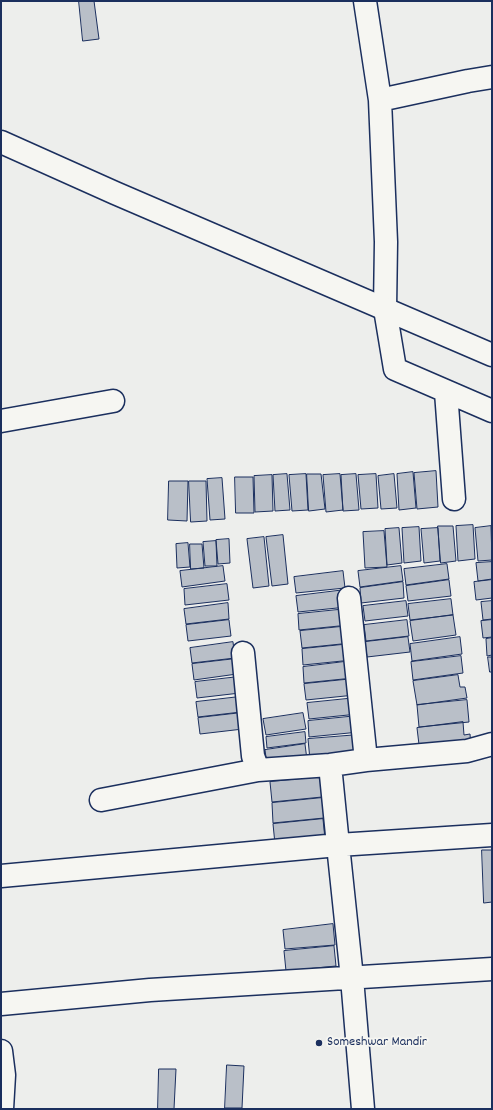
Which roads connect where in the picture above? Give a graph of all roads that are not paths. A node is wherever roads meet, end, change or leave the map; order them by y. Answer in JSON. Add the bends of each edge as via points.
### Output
{"nodes":[{"id":1,"x":364,"y":1,"type":"edge"},
{"id":2,"x":492,"y":77,"type":"edge"},
{"id":3,"x":380,"y":100,"type":"junction"},
{"id":4,"x":1,"y":142,"type":"edge"},
{"id":5,"x":385,"y":309,"type":"junction"},
{"id":6,"x":492,"y":355,"type":"edge"},
{"id":7,"x":446,"y":392,"type":"junction"},
{"id":8,"x":113,"y":401,"type":"dead end"},
{"id":9,"x":492,"y":411,"type":"edge"},
{"id":10,"x":1,"y":421,"type":"edge"},
{"id":11,"x":454,"y":499,"type":"dead end"},
{"id":12,"x":349,"y":598,"type":"dead end"},
{"id":13,"x":243,"y":652,"type":"dead end"},
{"id":14,"x":492,"y":744,"type":"edge"},
{"id":15,"x":366,"y":760,"type":"junction"},
{"id":16,"x":330,"y":765,"type":"junction"},
{"id":17,"x":258,"y":770,"type":"junction"},
{"id":18,"x":101,"y":800,"type":"dead end"},
{"id":19,"x":492,"y":835,"type":"edge"},
{"id":20,"x":338,"y":845,"type":"junction"},
{"id":21,"x":1,"y":876,"type":"edge"},
{"id":22,"x":492,"y":969,"type":"edge"},
{"id":23,"x":352,"y":978,"type":"junction"},
{"id":24,"x":1,"y":1004,"type":"edge"},
{"id":25,"x":1,"y":1051,"type":"edge"},
{"id":26,"x":2,"y":1075,"type":"edge"},
{"id":27,"x":2,"y":1109,"type":"edge"},
{"id":28,"x":363,"y":1109,"type":"edge"}],
"edges":[{"from":1,"to":3,"type":"street"},
{"from":2,"to":3,"type":"street"},
{"from":3,"to":5,"type":"street","via":[[386,242]]},
{"from":4,"to":5,"type":"street"},
{"from":5,"to":6,"type":"street"},
{"from":5,"to":7,"type":"street","via":[[395,369]]},
{"from":7,"to":9,"type":"street"},
{"from":7,"to":11,"type":"street"},
{"from":8,"to":10,"type":"street"},
{"from":12,"to":15,"type":"street"},
{"from":13,"to":17,"type":"street","via":[[253,756]]},
{"from":14,"to":15,"type":"street","via":[[468,751]]},
{"from":15,"to":16,"type":"street"},
{"from":16,"to":17,"type":"street"},
{"from":16,"to":20,"type":"street"},
{"from":17,"to":18,"type":"street"},
{"from":19,"to":20,"type":"street"},
{"from":20,"to":21,"type":"street"},
{"from":20,"to":23,"type":"street"},
{"from":22,"to":23,"type":"street"},
{"from":23,"to":24,"type":"street","via":[[150,990]]},
{"from":23,"to":28,"type":"street"},
{"from":25,"to":26,"type":"street"},
{"from":26,"to":27,"type":"street"}]}
